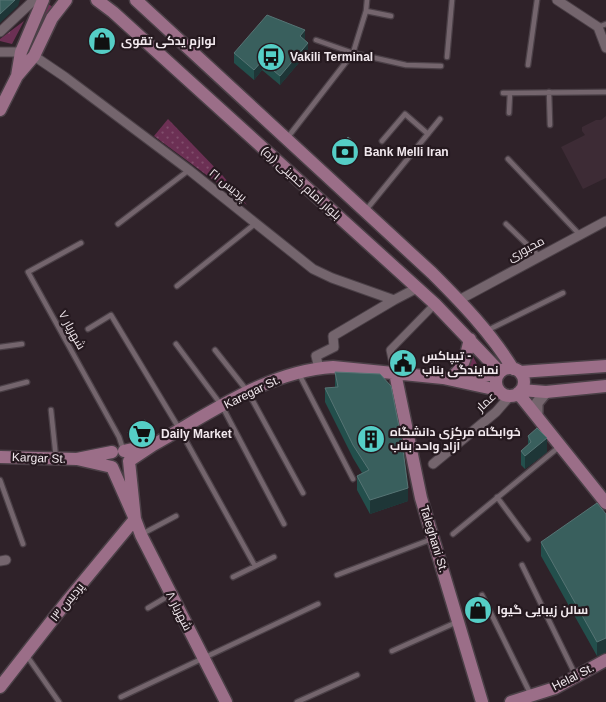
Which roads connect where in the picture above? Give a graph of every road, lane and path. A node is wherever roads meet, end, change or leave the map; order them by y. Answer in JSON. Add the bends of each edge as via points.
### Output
{"nodes":[{"id":1,"x":34,"y":0,"type":"edge"},
{"id":2,"x":43,"y":0,"type":"edge"},
{"id":3,"x":66,"y":0,"type":"edge"},
{"id":4,"x":96,"y":0,"type":"edge"},
{"id":5,"x":136,"y":0,"type":"edge"},
{"id":6,"x":147,"y":0,"type":"edge"},
{"id":7,"x":367,"y":0,"type":"edge"},
{"id":8,"x":452,"y":0,"type":"edge"},
{"id":9,"x":537,"y":0,"type":"edge"},
{"id":10,"x":557,"y":0,"type":"edge"},
{"id":11,"x":366,"y":11,"type":"junction"},
{"id":12,"x":150,"y":14,"type":"junction"},
{"id":13,"x":391,"y":16,"type":"dead end"},
{"id":14,"x":602,"y":26,"type":"edge"},
{"id":15,"x":0,"y":32,"type":"edge"},
{"id":16,"x":316,"y":40,"type":"dead end"},
{"id":17,"x":606,"y":48,"type":"edge"},
{"id":18,"x":0,"y":52,"type":"edge"},
{"id":19,"x":21,"y":52,"type":"junction"},
{"id":20,"x":353,"y":53,"type":"junction"},
{"id":21,"x":34,"y":56,"type":"junction"},
{"id":22,"x":447,"y":57,"type":"dead end"},
{"id":23,"x":528,"y":65,"type":"dead end"},
{"id":24,"x":441,"y":66,"type":"dead end"},
{"id":25,"x":17,"y":76,"type":"junction"},
{"id":26,"x":549,"y":92,"type":"junction"},
{"id":27,"x":606,"y":92,"type":"edge"},
{"id":28,"x":503,"y":93,"type":"dead end"},
{"id":29,"x":510,"y":93,"type":"junction"},
{"id":30,"x":0,"y":110,"type":"edge"},
{"id":31,"x":509,"y":113,"type":"dead end"},
{"id":32,"x":440,"y":119,"type":"dead end"},
{"id":33,"x":550,"y":125,"type":"dead end"},
{"id":34,"x":428,"y":134,"type":"junction"},
{"id":35,"x":286,"y":139,"type":"junction"},
{"id":36,"x":382,"y":141,"type":"dead end"},
{"id":37,"x":508,"y":159,"type":"dead end"},
{"id":38,"x":189,"y":170,"type":"junction"},
{"id":39,"x":365,"y":212,"type":"junction"},
{"id":40,"x":606,"y":221,"type":"edge"},
{"id":41,"x":256,"y":223,"type":"junction"},
{"id":42,"x":118,"y":224,"type":"dead end"},
{"id":43,"x":506,"y":224,"type":"dead end"},
{"id":44,"x":580,"y":235,"type":"junction"},
{"id":45,"x":81,"y":243,"type":"dead end"},
{"id":46,"x":539,"y":256,"type":"junction"},
{"id":47,"x":177,"y":286,"type":"dead end"},
{"id":48,"x":417,"y":288,"type":"junction"},
{"id":49,"x":563,"y":293,"type":"dead end"},
{"id":50,"x":394,"y":300,"type":"junction"},
{"id":51,"x":459,"y":300,"type":"junction"},
{"id":52,"x":435,"y":304,"type":"junction"},
{"id":53,"x":88,"y":329,"type":"dead end"},
{"id":54,"x":486,"y":331,"type":"junction"},
{"id":55,"x":470,"y":339,"type":"junction"},
{"id":56,"x":22,"y":344,"type":"dead end"},
{"id":57,"x":176,"y":344,"type":"dead end"},
{"id":58,"x":0,"y":347,"type":"edge"},
{"id":59,"x":215,"y":350,"type":"dead end"},
{"id":60,"x":606,"y":366,"type":"edge"},
{"id":61,"x":319,"y":368,"type":"junction"},
{"id":62,"x":517,"y":370,"type":"junction"},
{"id":63,"x":298,"y":372,"type":"junction"},
{"id":64,"x":395,"y":372,"type":"junction"},
{"id":65,"x":499,"y":373,"type":"junction"},
{"id":66,"x":449,"y":379,"type":"junction"},
{"id":67,"x":28,"y":382,"type":"dead end"},
{"id":68,"x":606,"y":386,"type":"edge"},
{"id":69,"x":0,"y":389,"type":"edge"},
{"id":70,"x":498,"y":390,"type":"junction"},
{"id":71,"x":248,"y":392,"type":"junction"},
{"id":72,"x":546,"y":392,"type":"junction"},
{"id":73,"x":516,"y":393,"type":"junction"},
{"id":74,"x":222,"y":406,"type":"junction"},
{"id":75,"x":51,"y":410,"type":"dead end"},
{"id":76,"x":536,"y":416,"type":"junction"},
{"id":77,"x":180,"y":430,"type":"junction"},
{"id":78,"x":153,"y":445,"type":"joint"},
{"id":79,"x":560,"y":446,"type":"junction"},
{"id":80,"x":122,"y":454,"type":"junction"},
{"id":81,"x":0,"y":457,"type":"edge"},
{"id":82,"x":56,"y":459,"type":"junction"},
{"id":83,"x":77,"y":459,"type":"junction"},
{"id":84,"x":433,"y":464,"type":"dead end"},
{"id":85,"x":112,"y":467,"type":"junction"},
{"id":86,"x":353,"y":479,"type":"dead end"},
{"id":87,"x":0,"y":480,"type":"edge"},
{"id":88,"x":303,"y":493,"type":"dead end"},
{"id":89,"x":604,"y":496,"type":"edge"},
{"id":90,"x":497,"y":497,"type":"junction"},
{"id":91,"x":176,"y":516,"type":"dead end"},
{"id":92,"x":135,"y":518,"type":"junction"},
{"id":93,"x":284,"y":524,"type":"dead end"},
{"id":94,"x":453,"y":534,"type":"dead end"},
{"id":95,"x":141,"y":535,"type":"junction"},
{"id":96,"x":433,"y":538,"type":"junction"},
{"id":97,"x":528,"y":539,"type":"dead end"},
{"id":98,"x":23,"y":544,"type":"dead end"},
{"id":99,"x":274,"y":557,"type":"dead end"},
{"id":100,"x":522,"y":565,"type":"dead end"},
{"id":101,"x":255,"y":566,"type":"junction"},
{"id":102,"x":337,"y":575,"type":"dead end"},
{"id":103,"x":233,"y":577,"type":"dead end"},
{"id":104,"x":171,"y":594,"type":"junction"},
{"id":105,"x":482,"y":595,"type":"dead end"},
{"id":106,"x":318,"y":604,"type":"dead end"},
{"id":107,"x":148,"y":608,"type":"dead end"},
{"id":108,"x":458,"y":622,"type":"junction"},
{"id":109,"x":392,"y":651,"type":"dead end"},
{"id":110,"x":26,"y":654,"type":"junction"},
{"id":111,"x":204,"y":658,"type":"junction"},
{"id":112,"x":606,"y":660,"type":"edge"},
{"id":113,"x":357,"y":675,"type":"dead end"},
{"id":114,"x":576,"y":678,"type":"junction"},
{"id":115,"x":0,"y":686,"type":"edge"},
{"id":116,"x":532,"y":696,"type":"junction"},
{"id":117,"x":121,"y":697,"type":"dead end"},
{"id":118,"x":59,"y":702,"type":"edge"},
{"id":119,"x":226,"y":702,"type":"edge"},
{"id":120,"x":297,"y":702,"type":"edge"},
{"id":121,"x":482,"y":702,"type":"edge"},
{"id":122,"x":511,"y":702,"type":"edge"}],
"edges":[{"from":1,"to":15,"type":"street"},
{"from":2,"to":19,"type":"main road"},
{"from":3,"to":21,"type":"main road","via":[[52,18]]},
{"from":4,"to":48,"type":"main road","name":"بلوار امام خمینی (ره)"},
{"from":5,"to":12,"type":"main road","name":"بلوار امام خمینی (ره)"},
{"from":6,"to":12,"type":"main road"},
{"from":7,"to":11,"type":"lane"},
{"from":8,"to":22,"type":"lane"},
{"from":9,"to":23,"type":"lane"},
{"from":10,"to":14,"type":"street"},
{"from":11,"to":13,"type":"lane"},
{"from":11,"to":20,"type":"lane"},
{"from":12,"to":35,"type":"main road","name":"بلوار امام خمینی (ره)"},
{"from":14,"to":17,"type":"street"},
{"from":16,"to":20,"type":"lane"},
{"from":18,"to":19,"type":"street"},
{"from":19,"to":25,"type":"main road"},
{"from":20,"to":24,"type":"lane","via":[[406,65]]},
{"from":20,"to":35,"type":"lane"},
{"from":21,"to":25,"type":"main road"},
{"from":21,"to":38,"type":"street","name":"پردیس ۲۱"},
{"from":25,"to":30,"type":"main road"},
{"from":26,"to":27,"type":"lane"},
{"from":26,"to":29,"type":"lane"},
{"from":26,"to":33,"type":"lane"},
{"from":28,"to":29,"type":"lane"},
{"from":29,"to":31,"type":"lane"},
{"from":32,"to":34,"type":"lane"},
{"from":34,"to":36,"type":"lane","via":[[405,114]]},
{"from":34,"to":39,"type":"lane"},
{"from":35,"to":39,"type":"main road","name":"بلوار امام خمینی (ره)"},
{"from":37,"to":44,"type":"lane"},
{"from":38,"to":41,"type":"street","name":"پردیس ۲۱"},
{"from":38,"to":42,"type":"lane"},
{"from":39,"to":51,"type":"main road","name":"بلوار امام خمینی (ره)"},
{"from":40,"to":44,"type":"street","name":"محبوری"},
{"from":41,"to":47,"type":"lane"},
{"from":41,"to":50,"type":"street","name":"پردیس ۲۱","via":[[313,269]]},
{"from":43,"to":46,"type":"lane"},
{"from":44,"to":46,"type":"street","name":"محبوری"},
{"from":45,"to":80,"type":"lane","name":"شهریار ۷","via":[[28,272],[119,436]]},
{"from":46,"to":51,"type":"street","name":"محبوری"},
{"from":48,"to":50,"type":"street"},
{"from":48,"to":52,"type":"main road","name":"بلوار امام خمینی (ره)"},
{"from":49,"to":54,"type":"lane"},
{"from":50,"to":61,"type":"street","via":[[333,336],[334,347],[316,356]]},
{"from":51,"to":54,"type":"main road","name":"بلوار امام خمینی (ره)"},
{"from":52,"to":55,"type":"main road","name":"بلوار امام خمینی (ره)"},
{"from":52,"to":64,"type":"street","via":[[390,350]]},
{"from":53,"to":77,"type":"lane","via":[[111,315]]},
{"from":54,"to":62,"type":"main road","name":"بلوار امام خمینی (ره)"},
{"from":55,"to":65,"type":"main road","name":"بلوار امام خمینی (ره)"},
{"from":55,"to":66,"type":"main road","via":[[464,362]]},
{"from":56,"to":58,"type":"lane"},
{"from":57,"to":74,"type":"lane"},
{"from":59,"to":71,"type":"lane"},
{"from":60,"to":62,"type":"main road"},
{"from":61,"to":63,"type":"main road","name":"Karegar St."},
{"from":61,"to":64,"type":"main road","name":"Karegar St."},
{"from":62,"to":65,"type":"main road","via":[[507,368]]},
{"from":62,"to":73,"type":"main road","via":[[524,384]]},
{"from":63,"to":71,"type":"main road","name":"Karegar St."},
{"from":63,"to":86,"type":"lane"},
{"from":64,"to":66,"type":"main road","name":"Karegar St."},
{"from":64,"to":96,"type":"main road","name":"Taleghani St."},
{"from":65,"to":66,"type":"main road"},
{"from":65,"to":70,"type":"main road","via":[[495,384]]},
{"from":66,"to":70,"type":"main road"},
{"from":67,"to":69,"type":"lane"},
{"from":68,"to":72,"type":"main road"},
{"from":70,"to":73,"type":"main road","via":[[502,395]]},
{"from":71,"to":74,"type":"main road","name":"Karegar St."},
{"from":71,"to":88,"type":"lane"},
{"from":72,"to":73,"type":"main road"},
{"from":72,"to":76,"type":"street","via":[[537,403]]},
{"from":73,"to":76,"type":"main road"},
{"from":73,"to":84,"type":"street","name":"عمار"},
{"from":74,"to":77,"type":"main road","name":"Karegar St."},
{"from":74,"to":93,"type":"lane"},
{"from":75,"to":82,"type":"lane"},
{"from":76,"to":79,"type":"main road"},
{"from":77,"to":78,"type":"main road","name":"Karegar St."},
{"from":77,"to":101,"type":"lane"},
{"from":78,"to":80,"type":"main road","name":"Kargar St."},
{"from":79,"to":89,"type":"main road"},
{"from":79,"to":90,"type":"lane"},
{"from":80,"to":83,"type":"main road","name":"Kargar St."},
{"from":80,"to":85,"type":"main road","via":[[109,459]]},
{"from":80,"to":85,"type":"main road","via":[[128,465],[122,469]]},
{"from":80,"to":92,"type":"main road","name":"شهریار ۸"},
{"from":81,"to":82,"type":"main road","name":"Kargar St."},
{"from":82,"to":83,"type":"main road","name":"Kargar St."},
{"from":83,"to":85,"type":"main road","name":"Kargar St."},
{"from":85,"to":92,"type":"main road","name":"شهریار ۸"},
{"from":87,"to":98,"type":"lane"},
{"from":90,"to":94,"type":"lane"},
{"from":90,"to":97,"type":"lane"},
{"from":91,"to":95,"type":"lane"},
{"from":92,"to":95,"type":"main road","name":"شهریار ۸"},
{"from":92,"to":110,"type":"main road","name":"پردیس ۱۳"},
{"from":95,"to":104,"type":"main road","name":"شهریار ۸"},
{"from":96,"to":102,"type":"lane"},
{"from":96,"to":108,"type":"main road","name":"Taleghani St."},
{"from":99,"to":101,"type":"lane"},
{"from":100,"to":114,"type":"lane"},
{"from":101,"to":103,"type":"lane"},
{"from":104,"to":107,"type":"lane"},
{"from":104,"to":111,"type":"main road","name":"شهریار ۸"},
{"from":105,"to":116,"type":"lane"},
{"from":106,"to":111,"type":"lane"},
{"from":108,"to":109,"type":"lane"},
{"from":108,"to":121,"type":"main road","name":"Taleghani St."},
{"from":110,"to":115,"type":"main road","name":"پردیس ۱۳"},
{"from":110,"to":118,"type":"lane"},
{"from":111,"to":117,"type":"lane"},
{"from":111,"to":119,"type":"main road","name":"شهریار ۸"},
{"from":112,"to":114,"type":"main road","name":"Helal St."},
{"from":113,"to":120,"type":"lane"},
{"from":114,"to":116,"type":"main road","name":"Helal St."},
{"from":116,"to":122,"type":"main road","name":"Helal St."}]}
